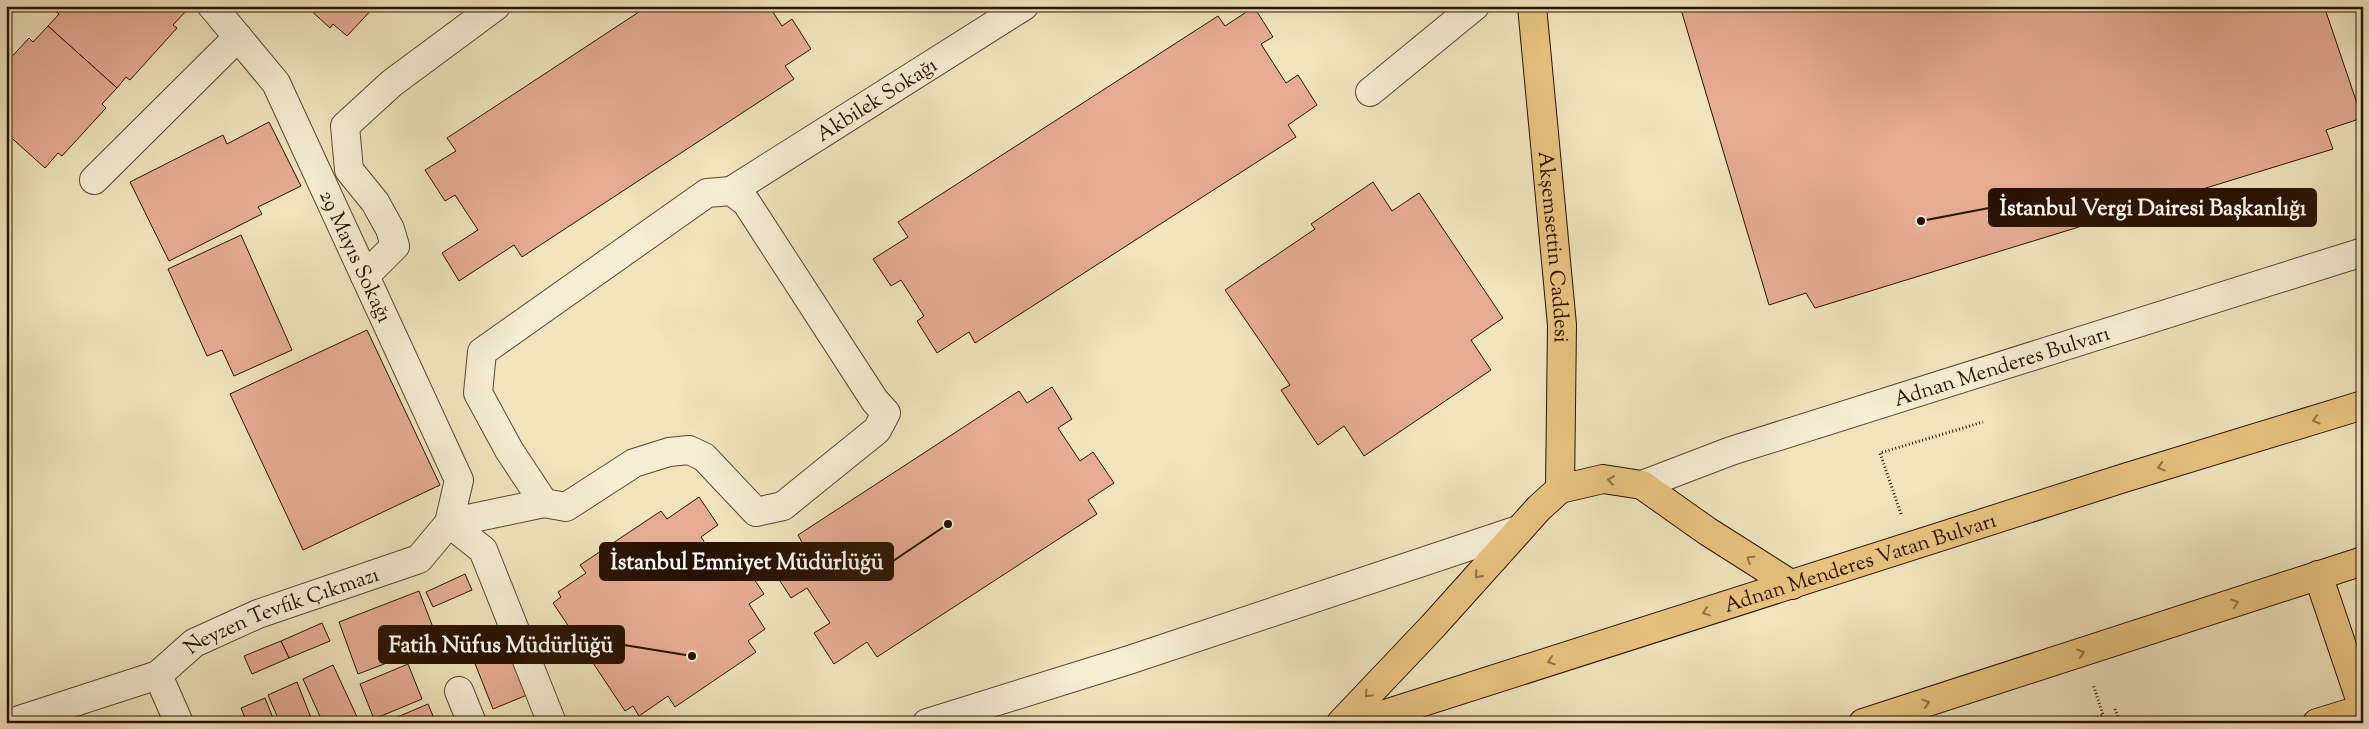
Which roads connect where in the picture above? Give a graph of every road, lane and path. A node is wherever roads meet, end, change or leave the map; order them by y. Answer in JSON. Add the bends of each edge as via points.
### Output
{"nodes":[{"id":1,"x":212,"y":6,"type":"edge"},
{"id":2,"x":496,"y":6,"type":"edge"},
{"id":3,"x":1024,"y":6,"type":"edge"},
{"id":4,"x":1475,"y":6,"type":"edge"},
{"id":5,"x":1532,"y":6,"type":"edge"},
{"id":6,"x":238,"y":37,"type":"junction"},
{"id":7,"x":1370,"y":92,"type":"dead end"},
{"id":8,"x":94,"y":180,"type":"dead end"},
{"id":9,"x":731,"y":191,"type":"junction"},
{"id":10,"x":2363,"y":252,"type":"edge"},
{"id":11,"x":365,"y":276,"type":"junction"},
{"id":12,"x":2363,"y":405,"type":"edge"},
{"id":13,"x":1983,"y":422,"type":"dead end"},
{"id":14,"x":1642,"y":485,"type":"junction"},
{"id":15,"x":1560,"y":489,"type":"junction"},
{"id":16,"x":544,"y":503,"type":"junction"},
{"id":17,"x":448,"y":523,"type":"junction"},
{"id":18,"x":1518,"y":530,"type":"junction"},
{"id":19,"x":1912,"y":546,"type":"junction"},
{"id":20,"x":2363,"y":562,"type":"edge"},
{"id":21,"x":2318,"y":575,"type":"junction"},
{"id":22,"x":1792,"y":585,"type":"junction"},
{"id":23,"x":158,"y":675,"type":"junction"},
{"id":24,"x":2092,"y":681,"type":"dead end"},
{"id":25,"x":459,"y":691,"type":"dead end"},
{"id":26,"x":2363,"y":708,"type":"edge"},
{"id":27,"x":2115,"y":709,"type":"dead end"},
{"id":28,"x":10,"y":723,"type":"edge"},
{"id":29,"x":179,"y":723,"type":"edge"},
{"id":30,"x":472,"y":723,"type":"edge"},
{"id":31,"x":552,"y":723,"type":"edge"},
{"id":32,"x":927,"y":723,"type":"edge"},
{"id":33,"x":1341,"y":723,"type":"edge"},
{"id":34,"x":1357,"y":723,"type":"edge"},
{"id":35,"x":1863,"y":723,"type":"edge"},
{"id":36,"x":2080,"y":723,"type":"edge"},
{"id":37,"x":2120,"y":723,"type":"edge"},
{"id":38,"x":2317,"y":723,"type":"edge"}],
"edges":[{"from":1,"to":6,"type":"street","name":"29 Mayıs Sokağı"},
{"from":2,"to":11,"type":"street","via":[[392,83],[345,126],[349,170],[375,202],[395,246]]},
{"from":3,"to":9,"type":"street","name":"Akbilek Sokağı"},
{"from":4,"to":7,"type":"street"},
{"from":5,"to":15,"type":"main road","name":"Akşemsettin Caddesi","via":[[1562,326]]},
{"from":6,"to":8,"type":"street"},
{"from":6,"to":11,"type":"street","name":"29 Mayıs Sokağı","via":[[276,83]]},
{"from":9,"to":16,"type":"street","via":[[707,193],[482,352],[478,393],[509,450]]},
{"from":9,"to":16,"type":"street","via":[[746,202],[875,401],[886,413],[877,430],[783,506],[756,512],[704,457],[689,450],[669,452],[634,463],[566,507]]},
{"from":10,"to":14,"type":"street","name":"Adnan Menderes Bulvarı","via":[[1730,452]]},
{"from":11,"to":17,"type":"street","name":"29 Mayıs Sokağı","via":[[458,480]]},
{"from":12,"to":19,"type":"main road","name":"Adnan Menderes Vatan Bulvarı","one_way":true},
{"from":13,"to":19,"type":"path","via":[[1880,453]]},
{"from":14,"to":15,"type":"main road","one_way":true,"via":[[1603,479]]},
{"from":22,"to":14,"type":"main road","one_way":true},
{"from":15,"to":18,"type":"main road"},
{"from":16,"to":17,"type":"street"},
{"from":17,"to":23,"type":"street","name":"Neyzen Tevfik Çıkmazı","via":[[419,559],[258,614],[194,643]]},
{"from":17,"to":31,"type":"street","via":[[482,550]]},
{"from":18,"to":32,"type":"street","via":[[1129,660]]},
{"from":18,"to":33,"type":"main road","one_way":true},
{"from":19,"to":22,"type":"main road","name":"Adnan Menderes Vatan Bulvarı"},
{"from":20,"to":21,"type":"main road"},
{"from":21,"to":26,"type":"main road"},
{"from":35,"to":21,"type":"main road","one_way":true},
{"from":22,"to":34,"type":"main road","name":"Adnan Menderes Vatan Bulvarı","one_way":true},
{"from":23,"to":28,"type":"street"},
{"from":23,"to":29,"type":"street"},
{"from":24,"to":36,"type":"path","via":[[2103,716]]},
{"from":25,"to":30,"type":"street"},
{"from":26,"to":38,"type":"main road"},
{"from":27,"to":37,"type":"path"}]}
